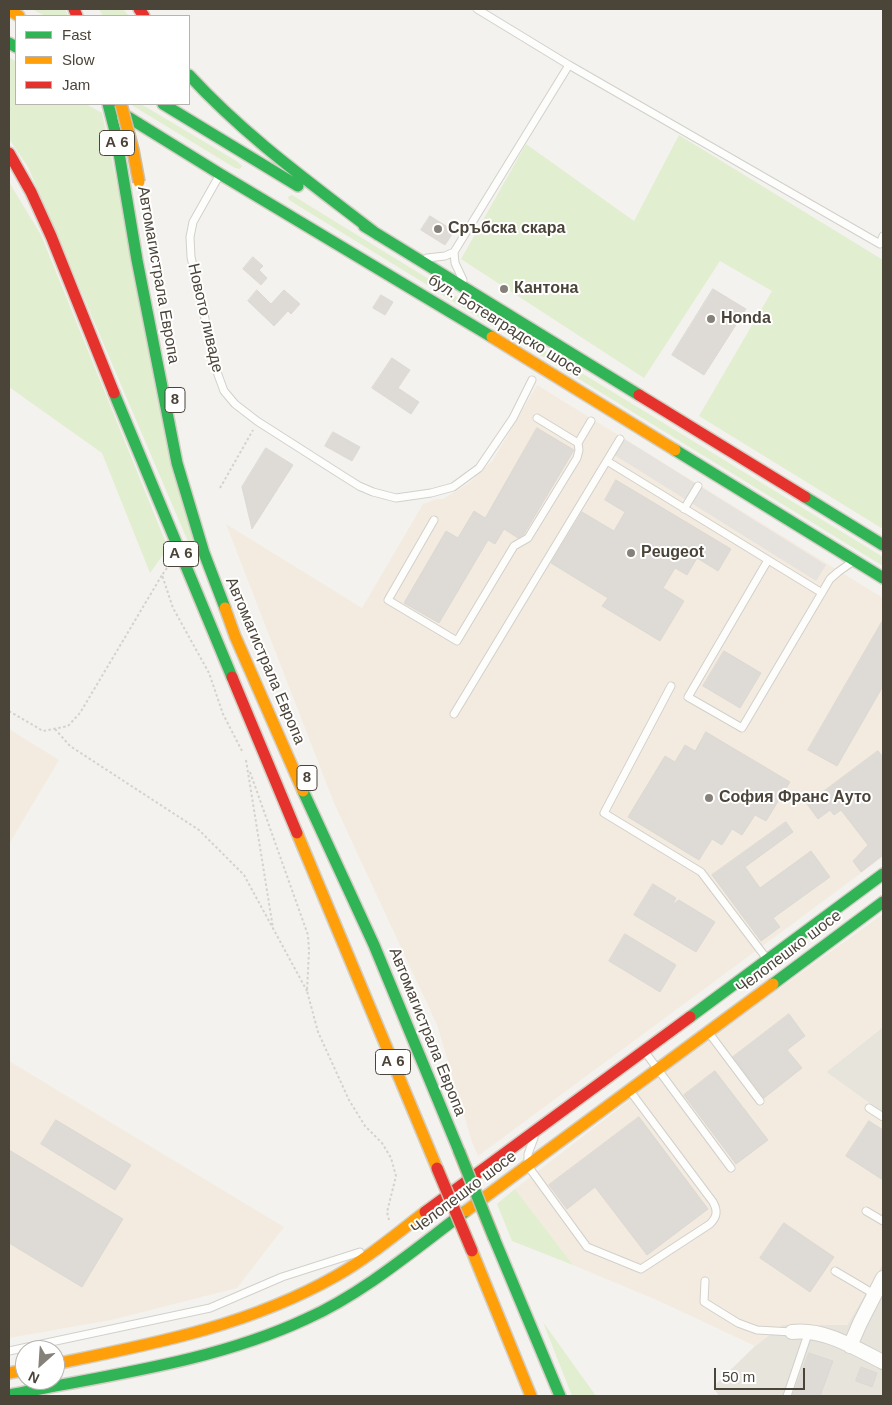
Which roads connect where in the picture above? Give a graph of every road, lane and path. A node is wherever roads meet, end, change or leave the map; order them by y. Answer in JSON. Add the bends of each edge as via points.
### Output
{"nodes":[{"id":1,"x":478,"y":9,"type":"edge"},
{"id":2,"x":569,"y":65,"type":"junction"},
{"id":3,"x":190,"y":76,"type":"edge"},
{"id":4,"x":108,"y":105,"type":"edge"},
{"id":5,"x":110,"y":105,"type":"edge"},
{"id":6,"x":121,"y":105,"type":"edge"},
{"id":7,"x":165,"y":105,"type":"edge"},
{"id":8,"x":9,"y":153,"type":"edge"},
{"id":9,"x":220,"y":174,"type":"junction"},
{"id":10,"x":140,"y":187,"type":"dead end"},
{"id":11,"x":378,"y":235,"type":"junction"},
{"id":12,"x":883,"y":236,"type":"edge"},
{"id":13,"x":454,"y":252,"type":"junction"},
{"id":14,"x":412,"y":256,"type":"junction"},
{"id":15,"x":475,"y":295,"type":"junction"},
{"id":16,"x":166,"y":347,"type":"dead end"},
{"id":17,"x":532,"y":380,"type":"dead end"},
{"id":18,"x":537,"y":418,"type":"dead end"},
{"id":19,"x":258,"y":421,"type":"junction"},
{"id":20,"x":591,"y":421,"type":"dead end"},
{"id":21,"x":182,"y":429,"type":"dead end"},
{"id":22,"x":620,"y":439,"type":"dead end"},
{"id":23,"x":578,"y":443,"type":"junction"},
{"id":24,"x":607,"y":461,"type":"junction"},
{"id":25,"x":698,"y":486,"type":"dead end"},
{"id":26,"x":220,"y":488,"type":"dead end"},
{"id":27,"x":684,"y":509,"type":"junction"},
{"id":28,"x":434,"y":520,"type":"dead end"},
{"id":29,"x":883,"y":545,"type":"edge"},
{"id":30,"x":768,"y":560,"type":"junction"},
{"id":31,"x":855,"y":560,"type":"junction"},
{"id":32,"x":167,"y":568,"type":"dead end"},
{"id":33,"x":162,"y":575,"type":"junction"},
{"id":34,"x":883,"y":578,"type":"edge"},
{"id":35,"x":822,"y":593,"type":"junction"},
{"id":36,"x":671,"y":686,"type":"dead end"},
{"id":37,"x":270,"y":688,"type":"dead end"},
{"id":38,"x":9,"y":711,"type":"edge"},
{"id":39,"x":454,"y":714,"type":"dead end"},
{"id":40,"x":55,"y":729,"type":"junction"},
{"id":41,"x":246,"y":759,"type":"junction"},
{"id":42,"x":883,"y":874,"type":"edge"},
{"id":43,"x":883,"y":902,"type":"edge"},
{"id":44,"x":274,"y":930,"type":"junction"},
{"id":45,"x":374,"y":945,"type":"junction"},
{"id":46,"x":767,"y":960,"type":"junction"},
{"id":47,"x":307,"y":991,"type":"junction"},
{"id":48,"x":708,"y":1032,"type":"junction"},
{"id":49,"x":644,"y":1050,"type":"junction"},
{"id":50,"x":658,"y":1069,"type":"junction"},
{"id":51,"x":630,"y":1090,"type":"junction"},
{"id":52,"x":760,"y":1101,"type":"dead end"},
{"id":53,"x":869,"y":1108,"type":"dead end"},
{"id":54,"x":883,"y":1117,"type":"edge"},
{"id":55,"x":538,"y":1128,"type":"junction"},
{"id":56,"x":528,"y":1166,"type":"junction"},
{"id":57,"x":731,"y":1168,"type":"dead end"},
{"id":58,"x":866,"y":1211,"type":"dead end"},
{"id":59,"x":883,"y":1221,"type":"edge"},
{"id":60,"x":394,"y":1236,"type":"junction"},
{"id":61,"x":382,"y":1245,"type":"junction"},
{"id":62,"x":835,"y":1272,"type":"dead end"},
{"id":63,"x":883,"y":1278,"type":"edge"},
{"id":64,"x":705,"y":1281,"type":"dead end"},
{"id":65,"x":874,"y":1294,"type":"junction"},
{"id":66,"x":809,"y":1331,"type":"junction"},
{"id":67,"x":792,"y":1332,"type":"joint"},
{"id":68,"x":850,"y":1346,"type":"junction"},
{"id":69,"x":9,"y":1350,"type":"edge"},
{"id":70,"x":65,"y":1362,"type":"edge"},
{"id":71,"x":883,"y":1362,"type":"edge"},
{"id":72,"x":9,"y":1395,"type":"edge"},
{"id":73,"x":531,"y":1396,"type":"edge"},
{"id":74,"x":560,"y":1396,"type":"edge"},
{"id":75,"x":787,"y":1396,"type":"edge"}],
"edges":[{"from":1,"to":2,"type":"lane"},
{"from":2,"to":12,"type":"lane","via":[[880,244]]},
{"from":2,"to":13,"type":"lane"},
{"from":3,"to":11,"type":"main road","via":[[246,133]]},
{"from":4,"to":45,"type":"main road","name":"Автомагистрала Европа","number":"A 6","via":[[177,463],[198,534],[235,636]]},
{"from":5,"to":9,"type":"main road","name":"бул. Ботевградско шосе"},
{"from":6,"to":10,"type":"main road","bridge":true},
{"from":7,"to":11,"type":"main road","name":"бул. Ботевградско шосе"},
{"from":8,"to":73,"type":"main road","number":"A 6","bridge":true,"via":[[51,236]]},
{"from":9,"to":19,"type":"lane","name":"Новото ливаде","via":[[193,222],[191,257],[224,391]]},
{"from":9,"to":31,"type":"main road","name":"бул. Ботевградско шосе"},
{"from":11,"to":14,"type":"main road","name":"бул. Ботевградско шосе"},
{"from":13,"to":14,"type":"lane","via":[[431,258]]},
{"from":13,"to":15,"type":"lane","via":[[463,280]]},
{"from":14,"to":15,"type":"main road","name":"бул. Ботевградско шосе"},
{"from":15,"to":29,"type":"main road","name":"бул. Ботевградско шосе"},
{"from":16,"to":21,"type":"main road","number":"8"},
{"from":17,"to":19,"type":"lane","name":"Новото ливаде","via":[[513,418],[479,468],[453,487],[431,493],[396,498],[361,487]]},
{"from":18,"to":23,"type":"lane"},
{"from":19,"to":26,"type":"path"},
{"from":20,"to":23,"type":"lane"},
{"from":22,"to":24,"type":"lane"},
{"from":23,"to":28,"type":"lane","via":[[577,458],[528,538],[514,546],[457,641],[388,600]]},
{"from":24,"to":27,"type":"lane"},
{"from":24,"to":39,"type":"lane"},
{"from":25,"to":27,"type":"lane"},
{"from":27,"to":30,"type":"lane"},
{"from":30,"to":35,"type":"lane"},
{"from":30,"to":35,"type":"lane","via":[[688,697],[742,728]]},
{"from":31,"to":34,"type":"main road","name":"бул. Ботевградско шосе"},
{"from":31,"to":35,"type":"lane","via":[[830,579]]},
{"from":32,"to":33,"type":"path"},
{"from":33,"to":40,"type":"path","via":[[80,713],[68,726]]},
{"from":33,"to":41,"type":"path","via":[[173,608],[209,673],[223,714]]},
{"from":36,"to":46,"type":"lane","via":[[604,813],[702,872]]},
{"from":37,"to":45,"type":"main road","number":"8"},
{"from":38,"to":40,"type":"path","via":[[43,732]]},
{"from":40,"to":44,"type":"path","via":[[70,746],[199,830],[244,875]]},
{"from":41,"to":44,"type":"path"},
{"from":41,"to":47,"type":"path","via":[[308,935]]},
{"from":42,"to":46,"type":"main road","name":"Челопешко шосе"},
{"from":43,"to":48,"type":"main road","name":"Челопешко шосе"},
{"from":44,"to":47,"type":"path"},
{"from":45,"to":74,"type":"main road","name":"Автомагистрала Европа","number":"A 6","bridge":true},
{"from":46,"to":49,"type":"main road","name":"Челопешко шосе"},
{"from":47,"to":60,"type":"path","via":[[318,1032],[349,1100],[391,1158],[396,1176],[387,1212]]},
{"from":48,"to":50,"type":"main road","name":"Челопешко шосе"},
{"from":48,"to":52,"type":"lane"},
{"from":49,"to":50,"type":"lane"},
{"from":49,"to":55,"type":"main road","name":"Челопешко шосе"},
{"from":50,"to":51,"type":"main road","name":"Челопешко шосе"},
{"from":50,"to":57,"type":"lane"},
{"from":51,"to":56,"type":"main road","name":"Челопешко шосе"},
{"from":51,"to":56,"type":"lane","via":[[716,1208],[717,1214],[710,1224],[641,1269],[587,1247]]},
{"from":53,"to":54,"type":"lane"},
{"from":55,"to":56,"type":"lane","via":[[528,1154]]},
{"from":55,"to":60,"type":"main road","name":"Челопешко шосе"},
{"from":56,"to":72,"type":"main road","name":"Челопешко шосе","via":[[372,1281],[309,1318],[217,1351]]},
{"from":58,"to":59,"type":"lane"},
{"from":60,"to":61,"type":"main road","name":"Челопешко шосе"},
{"from":61,"to":69,"type":"lane","via":[[282,1277],[210,1308]]},
{"from":61,"to":70,"type":"main road","name":"Челопешко шосе","via":[[337,1276],[258,1312],[161,1342]]},
{"from":62,"to":65,"type":"lane"},
{"from":63,"to":65,"type":"street"},
{"from":64,"to":67,"type":"lane","via":[[704,1302],[738,1323],[757,1330]]},
{"from":65,"to":68,"type":"street"},
{"from":66,"to":67,"type":"street"},
{"from":66,"to":68,"type":"street"},
{"from":66,"to":75,"type":"lane"},
{"from":68,"to":71,"type":"street"}]}
